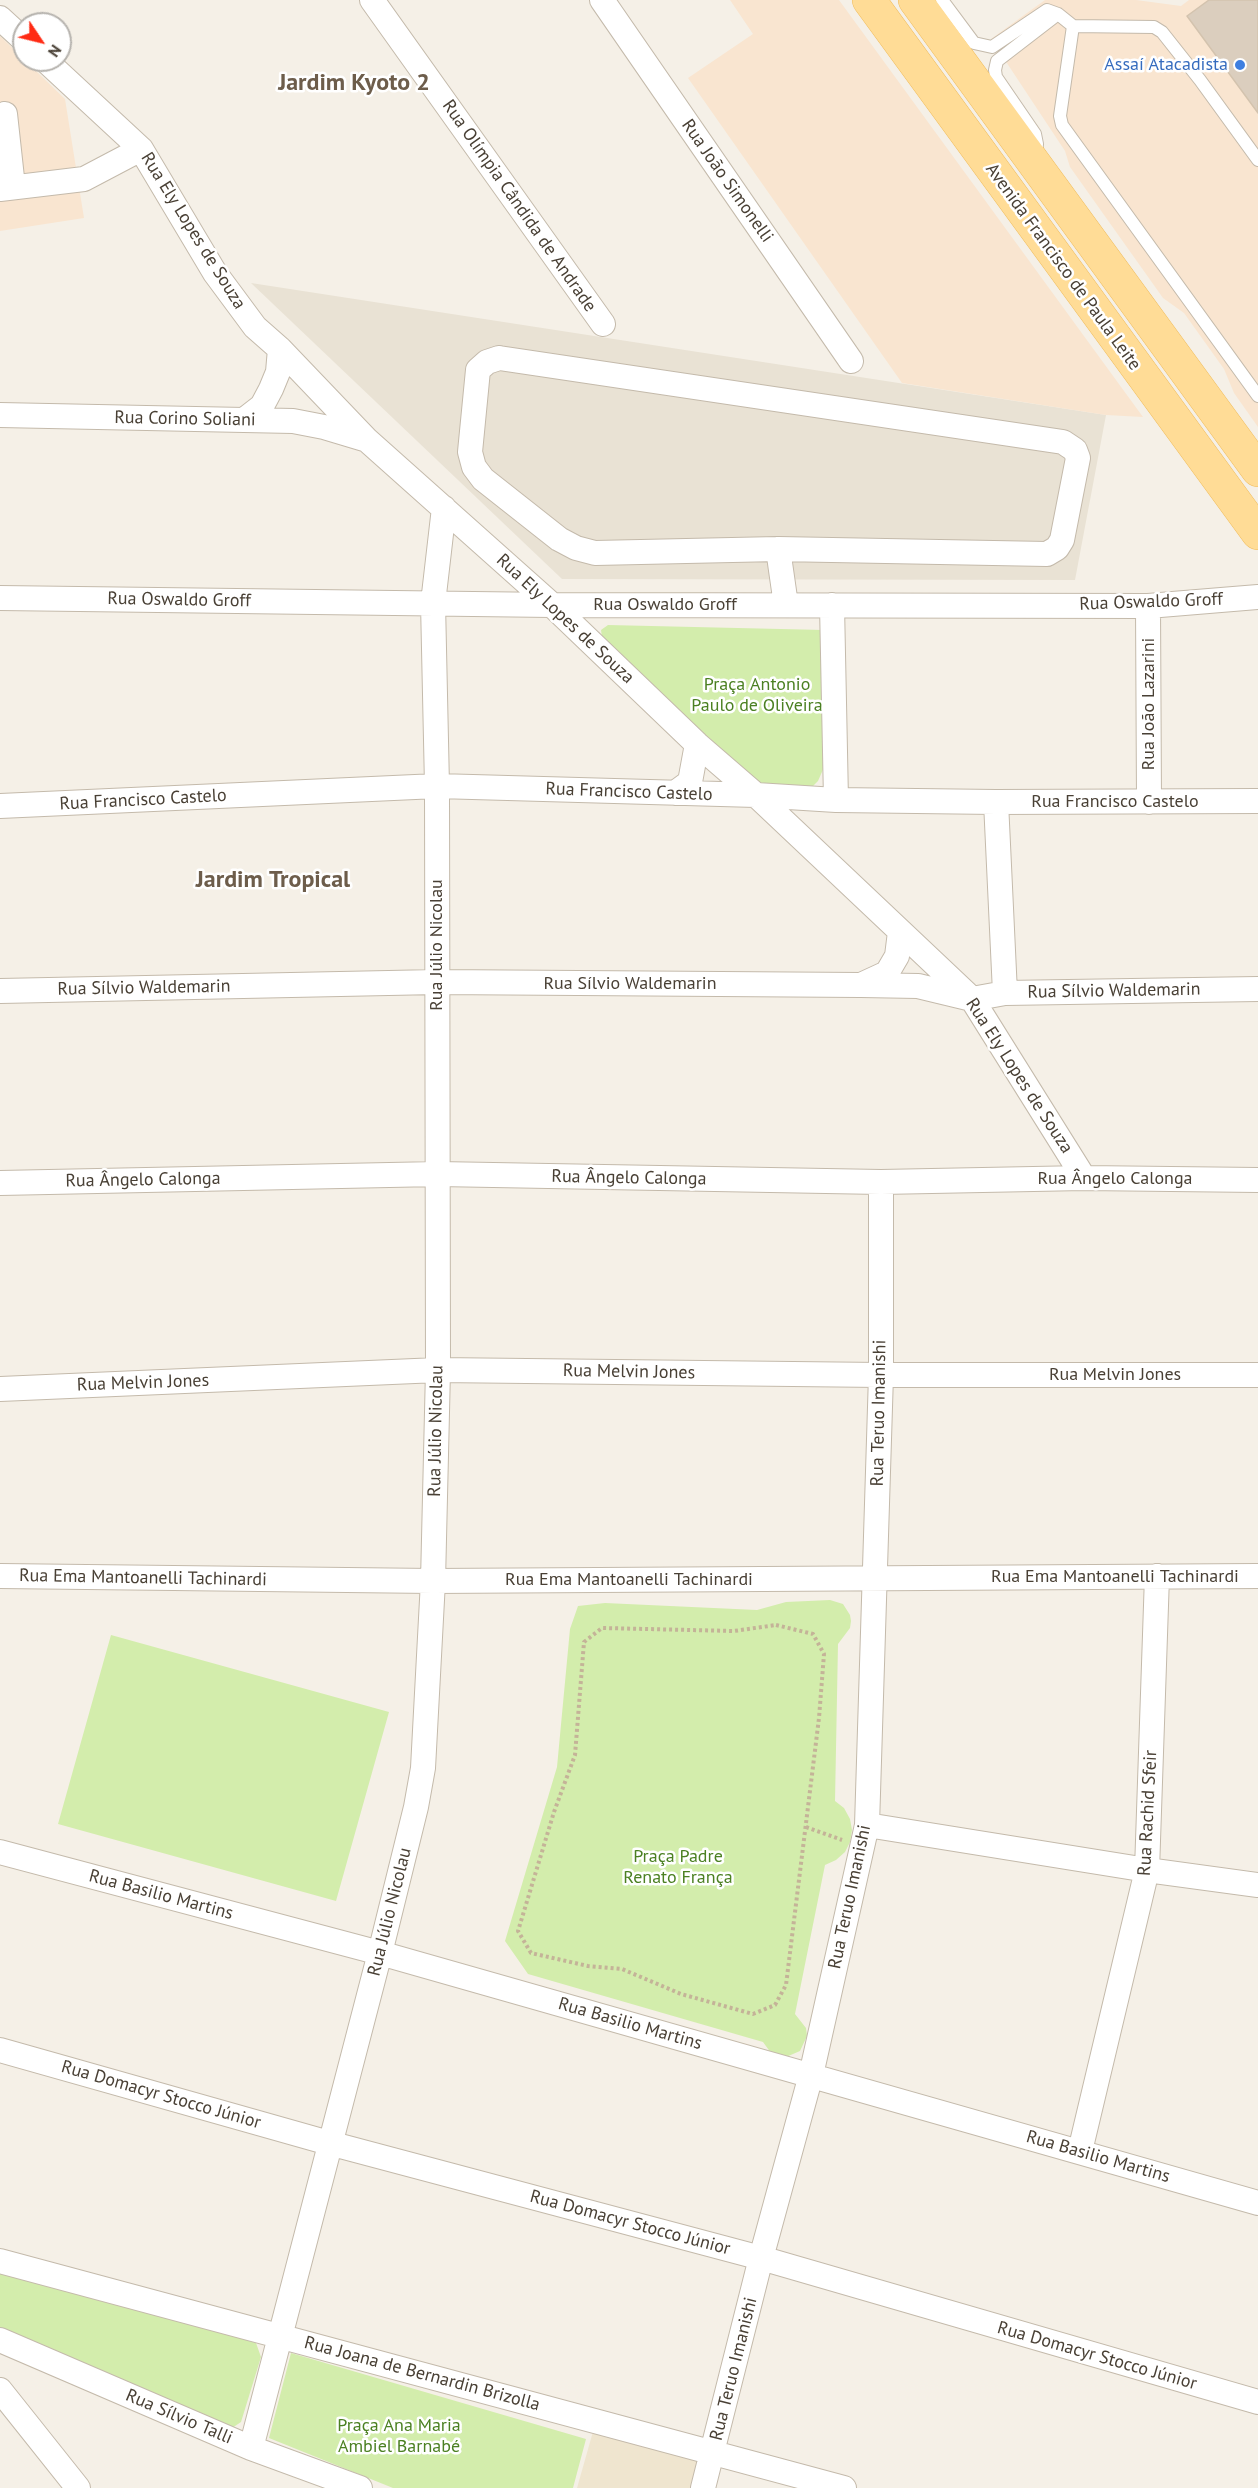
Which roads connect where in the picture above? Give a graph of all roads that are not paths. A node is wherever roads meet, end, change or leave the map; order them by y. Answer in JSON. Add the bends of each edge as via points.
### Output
{"nodes":[{"id":1,"x":372,"y":0,"type":"edge"},
{"id":2,"x":602,"y":0,"type":"edge"},
{"id":3,"x":869,"y":0,"type":"edge"},
{"id":4,"x":915,"y":0,"type":"edge"},
{"id":5,"x":942,"y":0,"type":"edge"},
{"id":6,"x":1058,"y":14,"type":"junction"},
{"id":7,"x":0,"y":18,"type":"edge"},
{"id":8,"x":1073,"y":26,"type":"junction"},
{"id":9,"x":12,"y":29,"type":"edge"},
{"id":10,"x":962,"y":63,"type":"junction"},
{"id":11,"x":58,"y":72,"type":"edge"},
{"id":12,"x":931,"y":85,"type":"junction"},
{"id":13,"x":5,"y":114,"type":"dead end"},
{"id":14,"x":141,"y":149,"type":"junction"},
{"id":15,"x":1034,"y":160,"type":"junction"},
{"id":16,"x":1258,"y":160,"type":"edge"},
{"id":17,"x":7,"y":188,"type":"edge"},
{"id":18,"x":603,"y":324,"type":"dead end"},
{"id":19,"x":280,"y":349,"type":"junction"},
{"id":20,"x":851,"y":361,"type":"dead end"},
{"id":21,"x":1258,"y":396,"type":"edge"},
{"id":22,"x":0,"y":415,"type":"edge"},
{"id":23,"x":244,"y":420,"type":"junction"},
{"id":24,"x":367,"y":440,"type":"junction"},
{"id":25,"x":1258,"y":470,"type":"edge"},
{"id":26,"x":444,"y":508,"type":"junction"},
{"id":27,"x":1258,"y":533,"type":"edge"},
{"id":28,"x":778,"y":549,"type":"junction"},
{"id":29,"x":1258,"y":597,"type":"edge"},
{"id":30,"x":0,"y":598,"type":"edge"},
{"id":31,"x":433,"y":603,"type":"junction"},
{"id":32,"x":552,"y":605,"type":"junction"},
{"id":33,"x":786,"y":605,"type":"junction"},
{"id":34,"x":832,"y":605,"type":"junction"},
{"id":35,"x":1148,"y":606,"type":"junction"},
{"id":36,"x":697,"y":744,"type":"junction"},
{"id":37,"x":437,"y":786,"type":"junction"},
{"id":38,"x":675,"y":792,"type":"junction"},
{"id":39,"x":756,"y":795,"type":"junction"},
{"id":40,"x":836,"y":800,"type":"junction"},
{"id":41,"x":1258,"y":801,"type":"edge"},
{"id":42,"x":996,"y":802,"type":"junction"},
{"id":43,"x":1149,"y":802,"type":"junction"},
{"id":44,"x":0,"y":806,"type":"edge"},
{"id":45,"x":900,"y":932,"type":"junction"},
{"id":46,"x":437,"y":982,"type":"junction"},
{"id":47,"x":861,"y":985,"type":"junction"},
{"id":48,"x":1258,"y":989,"type":"edge"},
{"id":49,"x":0,"y":992,"type":"edge"},
{"id":50,"x":1005,"y":993,"type":"junction"},
{"id":51,"x":972,"y":999,"type":"junction"},
{"id":52,"x":438,"y":1174,"type":"junction"},
{"id":53,"x":1084,"y":1178,"type":"junction"},
{"id":54,"x":1258,"y":1180,"type":"edge"},
{"id":55,"x":881,"y":1182,"type":"junction"},
{"id":56,"x":0,"y":1183,"type":"edge"},
{"id":57,"x":438,"y":1370,"type":"junction"},
{"id":58,"x":881,"y":1375,"type":"junction"},
{"id":59,"x":1258,"y":1375,"type":"edge"},
{"id":60,"x":0,"y":1389,"type":"edge"},
{"id":61,"x":0,"y":1576,"type":"edge"},
{"id":62,"x":1157,"y":1576,"type":"junction"},
{"id":63,"x":1258,"y":1576,"type":"edge"},
{"id":64,"x":875,"y":1579,"type":"junction"},
{"id":65,"x":433,"y":1581,"type":"junction"},
{"id":66,"x":867,"y":1825,"type":"junction"},
{"id":67,"x":0,"y":1852,"type":"edge"},
{"id":68,"x":1147,"y":1870,"type":"junction"},
{"id":69,"x":1258,"y":1885,"type":"edge"},
{"id":70,"x":380,"y":1953,"type":"junction"},
{"id":71,"x":0,"y":2050,"type":"edge"},
{"id":72,"x":811,"y":2075,"type":"junction"},
{"id":73,"x":329,"y":2143,"type":"junction"},
{"id":74,"x":1080,"y":2151,"type":"junction"},
{"id":75,"x":1258,"y":2203,"type":"edge"},
{"id":76,"x":761,"y":2258,"type":"junction"},
{"id":77,"x":0,"y":2260,"type":"edge"},
{"id":78,"x":281,"y":2336,"type":"junction"},
{"id":79,"x":0,"y":2340,"type":"edge"},
{"id":80,"x":0,"y":2390,"type":"edge"},
{"id":81,"x":1258,"y":2402,"type":"edge"},
{"id":82,"x":251,"y":2448,"type":"junction"},
{"id":83,"x":713,"y":2451,"type":"junction"},
{"id":84,"x":78,"y":2488,"type":"edge"},
{"id":85,"x":360,"y":2488,"type":"edge"},
{"id":86,"x":703,"y":2488,"type":"edge"},
{"id":87,"x":844,"y":2488,"type":"edge"}],
"edges":[{"from":1,"to":18,"type":"street","name":"Rua Olímpia Cândida de Andrade"},
{"from":2,"to":20,"type":"street","name":"Rua João Simonelli"},
{"from":3,"to":12,"type":"main road","name":"Avenida Francisco de Paula Leite"},
{"from":4,"to":10,"type":"main road"},
{"from":5,"to":6,"type":"lane","via":[[974,43],[992,47],[1047,10]]},
{"from":6,"to":8,"type":"lane"},
{"from":6,"to":15,"type":"lane","via":[[997,61],[994,70],[1035,134]]},
{"from":7,"to":9,"type":"street"},
{"from":8,"to":16,"type":"lane","via":[[1144,26],[1162,32]]},
{"from":8,"to":21,"type":"lane","via":[[1062,125]]},
{"from":10,"to":12,"type":"main road"},
{"from":10,"to":15,"type":"main road"},
{"from":11,"to":14,"type":"street","name":"Rua Ely Lopes de Souza"},
{"from":12,"to":27,"type":"main road","name":"Avenida Francisco de Paula Leite"},
{"from":13,"to":17,"type":"street"},
{"from":14,"to":17,"type":"street","via":[[84,179]]},
{"from":14,"to":19,"type":"street","name":"Rua Ely Lopes de Souza","via":[[215,273],[255,327]]},
{"from":15,"to":25,"type":"main road"},
{"from":19,"to":23,"type":"street","via":[[278,372],[271,389],[262,406]]},
{"from":19,"to":24,"type":"street","name":"Rua Ely Lopes de Souza"},
{"from":22,"to":23,"type":"street","name":"Rua Corino Soliani"},
{"from":23,"to":24,"type":"street","name":"Rua Corino Soliani","via":[[293,421]]},
{"from":24,"to":26,"type":"street","name":"Rua Ely Lopes de Souza"},
{"from":26,"to":31,"type":"street","name":"Rua Júlio Nicolau"},
{"from":26,"to":32,"type":"street","name":"Rua Ely Lopes de Souza"},
{"from":28,"to":28,"type":"street","via":[[1047,554],[1062,540],[1078,458],[1063,442],[499,358],[478,370],[470,452],[474,467],[483,479],[559,539],[595,553]]},
{"from":28,"to":33,"type":"street"},
{"from":29,"to":35,"type":"street","name":"Rua Oswaldo Groff"},
{"from":30,"to":31,"type":"street","name":"Rua Oswaldo Groff"},
{"from":31,"to":32,"type":"street","name":"Rua Oswaldo Groff"},
{"from":31,"to":37,"type":"street","name":"Rua Júlio Nicolau"},
{"from":32,"to":33,"type":"street","name":"Rua Oswaldo Groff"},
{"from":32,"to":36,"type":"street","name":"Rua Ely Lopes de Souza"},
{"from":33,"to":34,"type":"street","name":"Rua Oswaldo Groff"},
{"from":34,"to":35,"type":"street","name":"Rua Oswaldo Groff"},
{"from":34,"to":40,"type":"street"},
{"from":35,"to":43,"type":"street","name":"Rua João Lazarini"},
{"from":36,"to":38,"type":"street","via":[[690,782]]},
{"from":36,"to":39,"type":"street","name":"Rua Ely Lopes de Souza"},
{"from":37,"to":38,"type":"street","name":"Rua Francisco Castelo"},
{"from":37,"to":44,"type":"street","name":"Rua Francisco Castelo"},
{"from":37,"to":46,"type":"street","name":"Rua Júlio Nicolau"},
{"from":38,"to":39,"type":"street","name":"Rua Francisco Castelo"},
{"from":39,"to":40,"type":"street","name":"Rua Francisco Castelo"},
{"from":39,"to":45,"type":"street","name":"Rua Ely Lopes de Souza"},
{"from":40,"to":42,"type":"street","name":"Rua Francisco Castelo"},
{"from":41,"to":43,"type":"street","name":"Rua Francisco Castelo"},
{"from":42,"to":43,"type":"street","name":"Rua Francisco Castelo"},
{"from":42,"to":50,"type":"street"},
{"from":45,"to":47,"type":"street","via":[[897,956],[886,973]]},
{"from":45,"to":51,"type":"street","name":"Rua Ely Lopes de Souza"},
{"from":46,"to":47,"type":"street","name":"Rua Sílvio Waldemarin"},
{"from":46,"to":49,"type":"street","name":"Rua Sílvio Waldemarin"},
{"from":46,"to":52,"type":"street","name":"Rua Júlio Nicolau"},
{"from":47,"to":51,"type":"street","name":"Rua Sílvio Waldemarin","via":[[918,986]]},
{"from":48,"to":50,"type":"street","name":"Rua Sílvio Waldemarin"},
{"from":50,"to":51,"type":"street","name":"Rua Sílvio Waldemarin"},
{"from":51,"to":53,"type":"street","name":"Rua Ely Lopes de Souza"},
{"from":52,"to":55,"type":"street","name":"Rua Ângelo Calonga"},
{"from":52,"to":56,"type":"street","name":"Rua Ângelo Calonga"},
{"from":52,"to":57,"type":"street","name":"Rua Júlio Nicolau"},
{"from":53,"to":54,"type":"street","name":"Rua Ângelo Calonga"},
{"from":53,"to":55,"type":"street","name":"Rua Ângelo Calonga"},
{"from":55,"to":58,"type":"street","name":"Rua Teruo Imanishi"},
{"from":57,"to":58,"type":"street","name":"Rua Melvin Jones"},
{"from":57,"to":60,"type":"street","name":"Rua Melvin Jones"},
{"from":57,"to":65,"type":"street","name":"Rua Júlio Nicolau"},
{"from":58,"to":59,"type":"street","name":"Rua Melvin Jones"},
{"from":58,"to":64,"type":"street","name":"Rua Teruo Imanishi"},
{"from":61,"to":65,"type":"street","name":"Rua Ema Mantoanelli Tachinardi"},
{"from":62,"to":63,"type":"street","name":"Rua Ema Mantoanelli Tachinardi"},
{"from":62,"to":64,"type":"street","name":"Rua Ema Mantoanelli Tachinardi"},
{"from":62,"to":68,"type":"street","name":"Rua Rachid Sfeir"},
{"from":64,"to":65,"type":"street","name":"Rua Ema Mantoanelli Tachinardi"},
{"from":64,"to":66,"type":"street","name":"Rua Teruo Imanishi"},
{"from":65,"to":70,"type":"street","name":"Rua Júlio Nicolau","via":[[423,1767]]},
{"from":66,"to":68,"type":"street"},
{"from":66,"to":72,"type":"street","name":"Rua Teruo Imanishi"},
{"from":67,"to":70,"type":"street","name":"Rua Basilio Martins"},
{"from":68,"to":69,"type":"street"},
{"from":68,"to":74,"type":"street","name":"Rua Rachid Sfeir"},
{"from":70,"to":72,"type":"street","name":"Rua Basilio Martins"},
{"from":70,"to":73,"type":"street","name":"Rua Júlio Nicolau"},
{"from":71,"to":73,"type":"street","name":"Rua Domacyr Stocco Júnior"},
{"from":72,"to":74,"type":"street","name":"Rua Basilio Martins"},
{"from":72,"to":76,"type":"street","name":"Rua Teruo Imanishi"},
{"from":73,"to":76,"type":"street","name":"Rua Domacyr Stocco Júnior"},
{"from":73,"to":78,"type":"street","name":"Rua Júlio Nicolau"},
{"from":74,"to":75,"type":"street","name":"Rua Basilio Martins"},
{"from":76,"to":81,"type":"street","name":"Rua Domacyr Stocco Júnior"},
{"from":76,"to":83,"type":"street","name":"Rua Teruo Imanishi"},
{"from":77,"to":78,"type":"street","name":"Rua Joana de Bernardin Brizolla"},
{"from":78,"to":82,"type":"street","name":"Rua Júlio Nicolau"},
{"from":78,"to":83,"type":"street","name":"Rua Joana de Bernardin Brizolla"},
{"from":79,"to":82,"type":"street","name":"Rua Sílvio Talli"},
{"from":80,"to":84,"type":"street"},
{"from":82,"to":85,"type":"street","name":"Rua Sílvio Talli"},
{"from":83,"to":86,"type":"street","name":"Rua Teruo Imanishi"},
{"from":83,"to":87,"type":"street","name":"Rua Joana de Bernardin Brizolla"}]}
